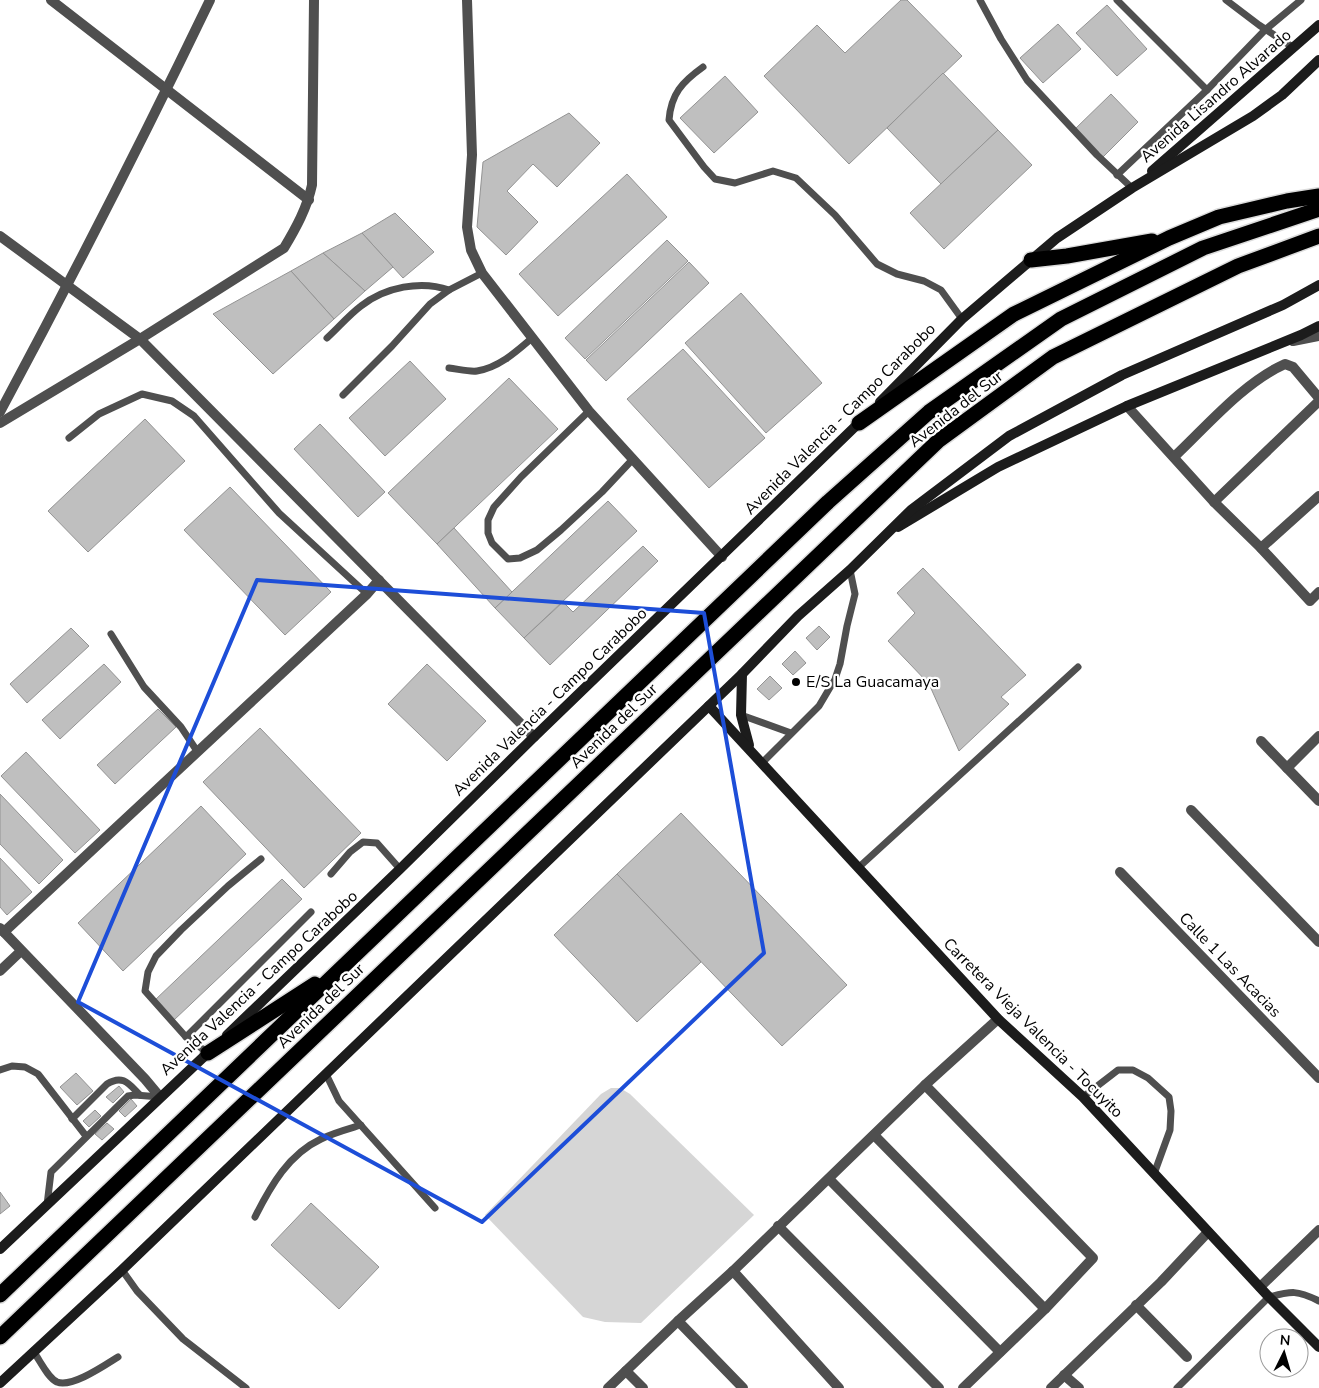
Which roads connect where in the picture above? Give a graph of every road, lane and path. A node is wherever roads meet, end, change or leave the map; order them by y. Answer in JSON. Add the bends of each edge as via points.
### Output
{"nodes":[{"id":1,"x":51,"y":0,"type":"edge"},
{"id":2,"x":210,"y":0,"type":"edge"},
{"id":3,"x":314,"y":0,"type":"edge"},
{"id":4,"x":467,"y":0,"type":"edge"},
{"id":5,"x":980,"y":0,"type":"edge"},
{"id":6,"x":1117,"y":0,"type":"edge"},
{"id":7,"x":1226,"y":0,"type":"edge"},
{"id":8,"x":1301,"y":0,"type":"edge"},
{"id":9,"x":1319,"y":25,"type":"edge"},
{"id":10,"x":1265,"y":30,"type":"junction"},
{"id":11,"x":1294,"y":48,"type":"junction"},
{"id":12,"x":1319,"y":60,"type":"edge"},
{"id":13,"x":702,"y":67,"type":"dead end"},
{"id":14,"x":167,"y":89,"type":"junction"},
{"id":15,"x":1207,"y":90,"type":"junction"},
{"id":16,"x":1118,"y":175,"type":"junction"},
{"id":17,"x":1132,"y":188,"type":"junction"},
{"id":18,"x":1319,"y":196,"type":"edge"},
{"id":19,"x":309,"y":200,"type":"junction"},
{"id":20,"x":1319,"y":209,"type":"edge"},
{"id":21,"x":0,"y":236,"type":"edge"},
{"id":22,"x":1319,"y":236,"type":"edge"},
{"id":23,"x":1168,"y":238,"type":"junction"},
{"id":24,"x":1031,"y":260,"type":"junction"},
{"id":25,"x":482,"y":273,"type":"junction"},
{"id":26,"x":1319,"y":285,"type":"edge"},
{"id":27,"x":68,"y":287,"type":"junction"},
{"id":28,"x":449,"y":290,"type":"junction"},
{"id":29,"x":962,"y":319,"type":"junction"},
{"id":30,"x":1319,"y":326,"type":"edge"},
{"id":31,"x":1319,"y":336,"type":"edge"},
{"id":32,"x":327,"y":338,"type":"dead end"},
{"id":33,"x":140,"y":339,"type":"junction"},
{"id":34,"x":531,"y":339,"type":"junction"},
{"id":35,"x":1282,"y":343,"type":"junction"},
{"id":36,"x":449,"y":368,"type":"dead end"},
{"id":37,"x":343,"y":395,"type":"dead end"},
{"id":38,"x":1319,"y":399,"type":"edge"},
{"id":39,"x":1127,"y":406,"type":"junction"},
{"id":40,"x":0,"y":412,"type":"edge"},
{"id":41,"x":589,"y":412,"type":"junction"},
{"id":42,"x":0,"y":423,"type":"edge"},
{"id":43,"x":859,"y":423,"type":"junction"},
{"id":44,"x":69,"y":438,"type":"dead end"},
{"id":45,"x":1174,"y":457,"type":"junction"},
{"id":46,"x":633,"y":459,"type":"junction"},
{"id":47,"x":1319,"y":496,"type":"edge"},
{"id":48,"x":1214,"y":502,"type":"junction"},
{"id":49,"x":884,"y":535,"type":"junction"},
{"id":50,"x":1261,"y":548,"type":"junction"},
{"id":51,"x":722,"y":556,"type":"junction"},
{"id":52,"x":850,"y":570,"type":"junction"},
{"id":53,"x":379,"y":580,"type":"junction"},
{"id":54,"x":1319,"y":592,"type":"edge"},
{"id":55,"x":367,"y":594,"type":"junction"},
{"id":56,"x":111,"y":634,"type":"dead end"},
{"id":57,"x":1078,"y":666,"type":"dead end"},
{"id":58,"x":742,"y":674,"type":"junction"},
{"id":59,"x":710,"y":706,"type":"junction"},
{"id":60,"x":741,"y":716,"type":"junction"},
{"id":61,"x":792,"y":733,"type":"junction"},
{"id":62,"x":1319,"y":736,"type":"edge"},
{"id":63,"x":534,"y":737,"type":"junction"},
{"id":64,"x":1261,"y":741,"type":"dead end"},
{"id":65,"x":750,"y":748,"type":"junction"},
{"id":66,"x":197,"y":751,"type":"junction"},
{"id":67,"x":763,"y":762,"type":"junction"},
{"id":68,"x":1287,"y":768,"type":"junction"},
{"id":69,"x":1319,"y":800,"type":"edge"},
{"id":70,"x":1191,"y":810,"type":"dead end"},
{"id":71,"x":261,"y":859,"type":"dead end"},
{"id":72,"x":858,"y":868,"type":"junction"},
{"id":73,"x":400,"y":869,"type":"junction"},
{"id":74,"x":1120,"y":872,"type":"dead end"},
{"id":75,"x":331,"y":874,"type":"dead end"},
{"id":76,"x":310,"y":912,"type":"dead end"},
{"id":77,"x":2,"y":930,"type":"edge"},
{"id":78,"x":1319,"y":942,"type":"edge"},
{"id":79,"x":21,"y":951,"type":"junction"},
{"id":80,"x":346,"y":964,"type":"junction"},
{"id":81,"x":0,"y":971,"type":"edge"},
{"id":82,"x":998,"y":1019,"type":"junction"},
{"id":83,"x":186,"y":1037,"type":"junction"},
{"id":84,"x":208,"y":1053,"type":"junction"},
{"id":85,"x":0,"y":1070,"type":"edge"},
{"id":86,"x":326,"y":1074,"type":"junction"},
{"id":87,"x":1319,"y":1078,"type":"edge"},
{"id":88,"x":925,"y":1085,"type":"junction"},
{"id":89,"x":140,"y":1095,"type":"junction"},
{"id":90,"x":160,"y":1097,"type":"junction"},
{"id":91,"x":1083,"y":1097,"type":"junction"},
{"id":92,"x":72,"y":1119,"type":"junction"},
{"id":93,"x":361,"y":1125,"type":"junction"},
{"id":94,"x":874,"y":1135,"type":"junction"},
{"id":95,"x":86,"y":1136,"type":"junction"},
{"id":96,"x":1154,"y":1174,"type":"junction"},
{"id":97,"x":829,"y":1180,"type":"junction"},
{"id":98,"x":47,"y":1205,"type":"junction"},
{"id":99,"x":435,"y":1208,"type":"dead end"},
{"id":100,"x":255,"y":1217,"type":"dead end"},
{"id":101,"x":778,"y":1226,"type":"junction"},
{"id":102,"x":1319,"y":1230,"type":"edge"},
{"id":103,"x":1208,"y":1232,"type":"junction"},
{"id":104,"x":0,"y":1249,"type":"edge"},
{"id":105,"x":122,"y":1270,"type":"junction"},
{"id":106,"x":733,"y":1271,"type":"junction"},
{"id":107,"x":1260,"y":1287,"type":"junction"},
{"id":108,"x":0,"y":1295,"type":"edge"},
{"id":109,"x":1269,"y":1297,"type":"junction"},
{"id":110,"x":1319,"y":1301,"type":"edge"},
{"id":111,"x":1136,"y":1305,"type":"junction"},
{"id":112,"x":1045,"y":1309,"type":"junction"},
{"id":113,"x":678,"y":1320,"type":"junction"},
{"id":114,"x":0,"y":1337,"type":"edge"},
{"id":115,"x":1319,"y":1347,"type":"edge"},
{"id":116,"x":33,"y":1351,"type":"junction"},
{"id":117,"x":1000,"y":1352,"type":"junction"},
{"id":118,"x":118,"y":1357,"type":"dead end"},
{"id":119,"x":1187,"y":1357,"type":"dead end"},
{"id":120,"x":626,"y":1371,"type":"junction"},
{"id":121,"x":1064,"y":1375,"type":"junction"},
{"id":122,"x":0,"y":1383,"type":"edge"},
{"id":123,"x":246,"y":1388,"type":"edge"},
{"id":124,"x":608,"y":1388,"type":"edge"},
{"id":125,"x":643,"y":1388,"type":"edge"},
{"id":126,"x":743,"y":1388,"type":"edge"},
{"id":127,"x":838,"y":1388,"type":"edge"},
{"id":128,"x":939,"y":1388,"type":"edge"},
{"id":129,"x":963,"y":1388,"type":"edge"},
{"id":130,"x":1051,"y":1388,"type":"edge"},
{"id":131,"x":1079,"y":1388,"type":"edge"},
{"id":132,"x":1177,"y":1388,"type":"edge"}],
"edges":[{"from":1,"to":14,"type":"street"},
{"from":2,"to":14,"type":"street"},
{"from":3,"to":19,"type":"street","via":[[312,185]]},
{"from":4,"to":25,"type":"street","via":[[472,155],[468,227],[471,250]]},
{"from":5,"to":16,"type":"lane","via":[[1027,80]]},
{"from":6,"to":15,"type":"lane"},
{"from":7,"to":10,"type":"lane"},
{"from":8,"to":10,"type":"lane"},
{"from":9,"to":11,"type":"street","name":"Avenida Lisandro Alvarado"},
{"from":10,"to":11,"type":"lane"},
{"from":10,"to":15,"type":"lane"},
{"from":11,"to":17,"type":"street","name":"Avenida Lisandro Alvarado"},
{"from":12,"to":17,"type":"street","via":[[1282,95],[1253,116]]},
{"from":13,"to":29,"type":"lane","via":[[685,80],[670,106],[669,120],[715,179],[735,183],[773,171],[796,178],[835,215],[877,264],[942,290]]},
{"from":14,"to":19,"type":"street"},
{"from":14,"to":27,"type":"street"},
{"from":15,"to":16,"type":"lane"},
{"from":16,"to":17,"type":"lane"},
{"from":17,"to":24,"type":"street","name":"Avenida Valencia - Campo Carabobo","via":[[1057,238]]},
{"from":18,"to":23,"type":"highway","via":[[1219,217]]},
{"from":19,"to":33,"type":"street","via":[[284,248]]},
{"from":20,"to":80,"type":"highway","name":"Avenida del Sur","via":[[1203,248],[1061,319],[929,412],[828,502]]},
{"from":21,"to":27,"type":"street"},
{"from":22,"to":114,"type":"highway","name":"Avenida del Sur","via":[[1238,266],[1053,357],[938,441]]},
{"from":23,"to":24,"type":"highway"},
{"from":23,"to":43,"type":"highway","via":[[1014,314]]},
{"from":24,"to":29,"type":"street","name":"Avenida Valencia - Campo Carabobo"},
{"from":25,"to":28,"type":"lane"},
{"from":25,"to":34,"type":"street"},
{"from":26,"to":49,"type":"street","via":[[1122,375],[1009,436],[911,510]]},
{"from":27,"to":33,"type":"street"},
{"from":27,"to":40,"type":"street"},
{"from":28,"to":32,"type":"lane","via":[[438,286],[410,285],[376,296]]},
{"from":28,"to":37,"type":"lane","via":[[430,304]]},
{"from":29,"to":43,"type":"street","name":"Avenida Valencia - Campo Carabobo"},
{"from":30,"to":35,"type":"street"},
{"from":31,"to":35,"type":"street"},
{"from":33,"to":42,"type":"street"},
{"from":33,"to":53,"type":"street"},
{"from":34,"to":36,"type":"lane","via":[[496,364],[476,371]]},
{"from":34,"to":41,"type":"street"},
{"from":35,"to":39,"type":"street"},
{"from":38,"to":45,"type":"street","via":[[1293,367],[1285,364],[1243,392]]},
{"from":38,"to":48,"type":"street"},
{"from":39,"to":45,"type":"street"},
{"from":39,"to":49,"type":"street","via":[[998,467]]},
{"from":41,"to":46,"type":"street"},
{"from":41,"to":46,"type":"lane","via":[[494,507],[488,520],[492,543],[508,560],[536,550],[602,492]]},
{"from":43,"to":51,"type":"street","name":"Avenida Valencia - Campo Carabobo"},
{"from":44,"to":55,"type":"lane","via":[[99,414],[142,394],[172,401],[194,416],[279,513]]},
{"from":45,"to":48,"type":"street"},
{"from":46,"to":51,"type":"street"},
{"from":47,"to":50,"type":"street"},
{"from":48,"to":50,"type":"street"},
{"from":49,"to":52,"type":"street"},
{"from":50,"to":54,"type":"street","via":[[1310,601]]},
{"from":51,"to":63,"type":"street","name":"Avenida Valencia - Campo Carabobo"},
{"from":52,"to":58,"type":"street","via":[[798,616]]},
{"from":52,"to":61,"type":"lane","via":[[856,594],[835,679],[819,706]]},
{"from":53,"to":55,"type":"street"},
{"from":53,"to":63,"type":"street"},
{"from":55,"to":66,"type":"street"},
{"from":56,"to":66,"type":"lane","via":[[144,687],[181,727]]},
{"from":57,"to":72,"type":"lane"},
{"from":58,"to":59,"type":"street"},
{"from":58,"to":60,"type":"street"},
{"from":59,"to":65,"type":"street","name":"Carretera Vieja Valencia - Tocuyito"},
{"from":59,"to":86,"type":"street"},
{"from":60,"to":61,"type":"lane"},
{"from":60,"to":65,"type":"street"},
{"from":61,"to":67,"type":"lane"},
{"from":62,"to":68,"type":"street"},
{"from":63,"to":73,"type":"street","name":"Avenida Valencia - Campo Carabobo"},
{"from":64,"to":68,"type":"street"},
{"from":65,"to":67,"type":"street","name":"Carretera Vieja Valencia - Tocuyito"},
{"from":66,"to":77,"type":"street"},
{"from":67,"to":72,"type":"street","name":"Carretera Vieja Valencia - Tocuyito"},
{"from":68,"to":69,"type":"street"},
{"from":70,"to":78,"type":"street"},
{"from":71,"to":83,"type":"lane","via":[[181,930],[156,956],[148,972],[145,991]]},
{"from":72,"to":82,"type":"street","name":"Carretera Vieja Valencia - Tocuyito"},
{"from":73,"to":75,"type":"lane","via":[[377,843],[363,842]]},
{"from":73,"to":84,"type":"street","name":"Avenida Valencia - Campo Carabobo"},
{"from":74,"to":87,"type":"street","name":"Calle 1 Las Acacias"},
{"from":76,"to":83,"type":"lane"},
{"from":77,"to":79,"type":"street"},
{"from":79,"to":81,"type":"street"},
{"from":79,"to":90,"type":"street"},
{"from":80,"to":84,"type":"highway"},
{"from":80,"to":108,"type":"highway","name":"Avenida del Sur"},
{"from":82,"to":88,"type":"street"},
{"from":82,"to":91,"type":"street","name":"Carretera Vieja Valencia - Tocuyito"},
{"from":83,"to":84,"type":"lane"},
{"from":84,"to":90,"type":"street","name":"Avenida Valencia - Campo Carabobo"},
{"from":85,"to":92,"type":"lane","via":[[12,1066],[25,1067],[38,1074]]},
{"from":86,"to":93,"type":"lane","via":[[338,1101]]},
{"from":86,"to":105,"type":"street"},
{"from":88,"to":94,"type":"street"},
{"from":88,"to":112,"type":"street","via":[[1093,1258]]},
{"from":89,"to":90,"type":"lane"},
{"from":89,"to":92,"type":"lane","via":[[126,1081],[114,1080]]},
{"from":89,"to":95,"type":"lane","via":[[128,1096]]},
{"from":90,"to":98,"type":"street","name":"Avenida Valencia - Campo Carabobo"},
{"from":91,"to":96,"type":"street","name":"Carretera Vieja Valencia - Tocuyito"},
{"from":91,"to":96,"type":"lane","via":[[1118,1070],[1133,1070],[1141,1074],[1169,1097],[1170,1130]]},
{"from":92,"to":95,"type":"lane"},
{"from":93,"to":99,"type":"lane"},
{"from":93,"to":100,"type":"lane","via":[[322,1138],[288,1162]]},
{"from":94,"to":97,"type":"street"},
{"from":94,"to":112,"type":"street"},
{"from":95,"to":98,"type":"lane","via":[[51,1172]]},
{"from":96,"to":103,"type":"street","name":"Carretera Vieja Valencia - Tocuyito"},
{"from":97,"to":101,"type":"street"},
{"from":97,"to":117,"type":"street"},
{"from":98,"to":104,"type":"street","name":"Avenida Valencia - Campo Carabobo"},
{"from":101,"to":106,"type":"street"},
{"from":101,"to":128,"type":"street"},
{"from":102,"to":107,"type":"street"},
{"from":103,"to":107,"type":"street","name":"Carretera Vieja Valencia - Tocuyito"},
{"from":103,"to":111,"type":"street"},
{"from":105,"to":116,"type":"street"},
{"from":105,"to":123,"type":"lane","via":[[182,1339]]},
{"from":106,"to":113,"type":"street"},
{"from":106,"to":127,"type":"street"},
{"from":107,"to":109,"type":"street","name":"Carretera Vieja Valencia - Tocuyito"},
{"from":109,"to":110,"type":"lane","via":[[1302,1292]]},
{"from":109,"to":115,"type":"street","name":"Carretera Vieja Valencia - Tocuyito"},
{"from":109,"to":132,"type":"lane"},
{"from":111,"to":119,"type":"street"},
{"from":111,"to":121,"type":"street"},
{"from":112,"to":117,"type":"street"},
{"from":113,"to":120,"type":"street"},
{"from":113,"to":126,"type":"street"},
{"from":116,"to":118,"type":"lane","via":[[56,1382],[64,1384],[72,1383]]},
{"from":116,"to":122,"type":"street"},
{"from":117,"to":129,"type":"street"},
{"from":120,"to":124,"type":"street"},
{"from":120,"to":125,"type":"street"},
{"from":121,"to":130,"type":"street"},
{"from":121,"to":131,"type":"street"}]}
